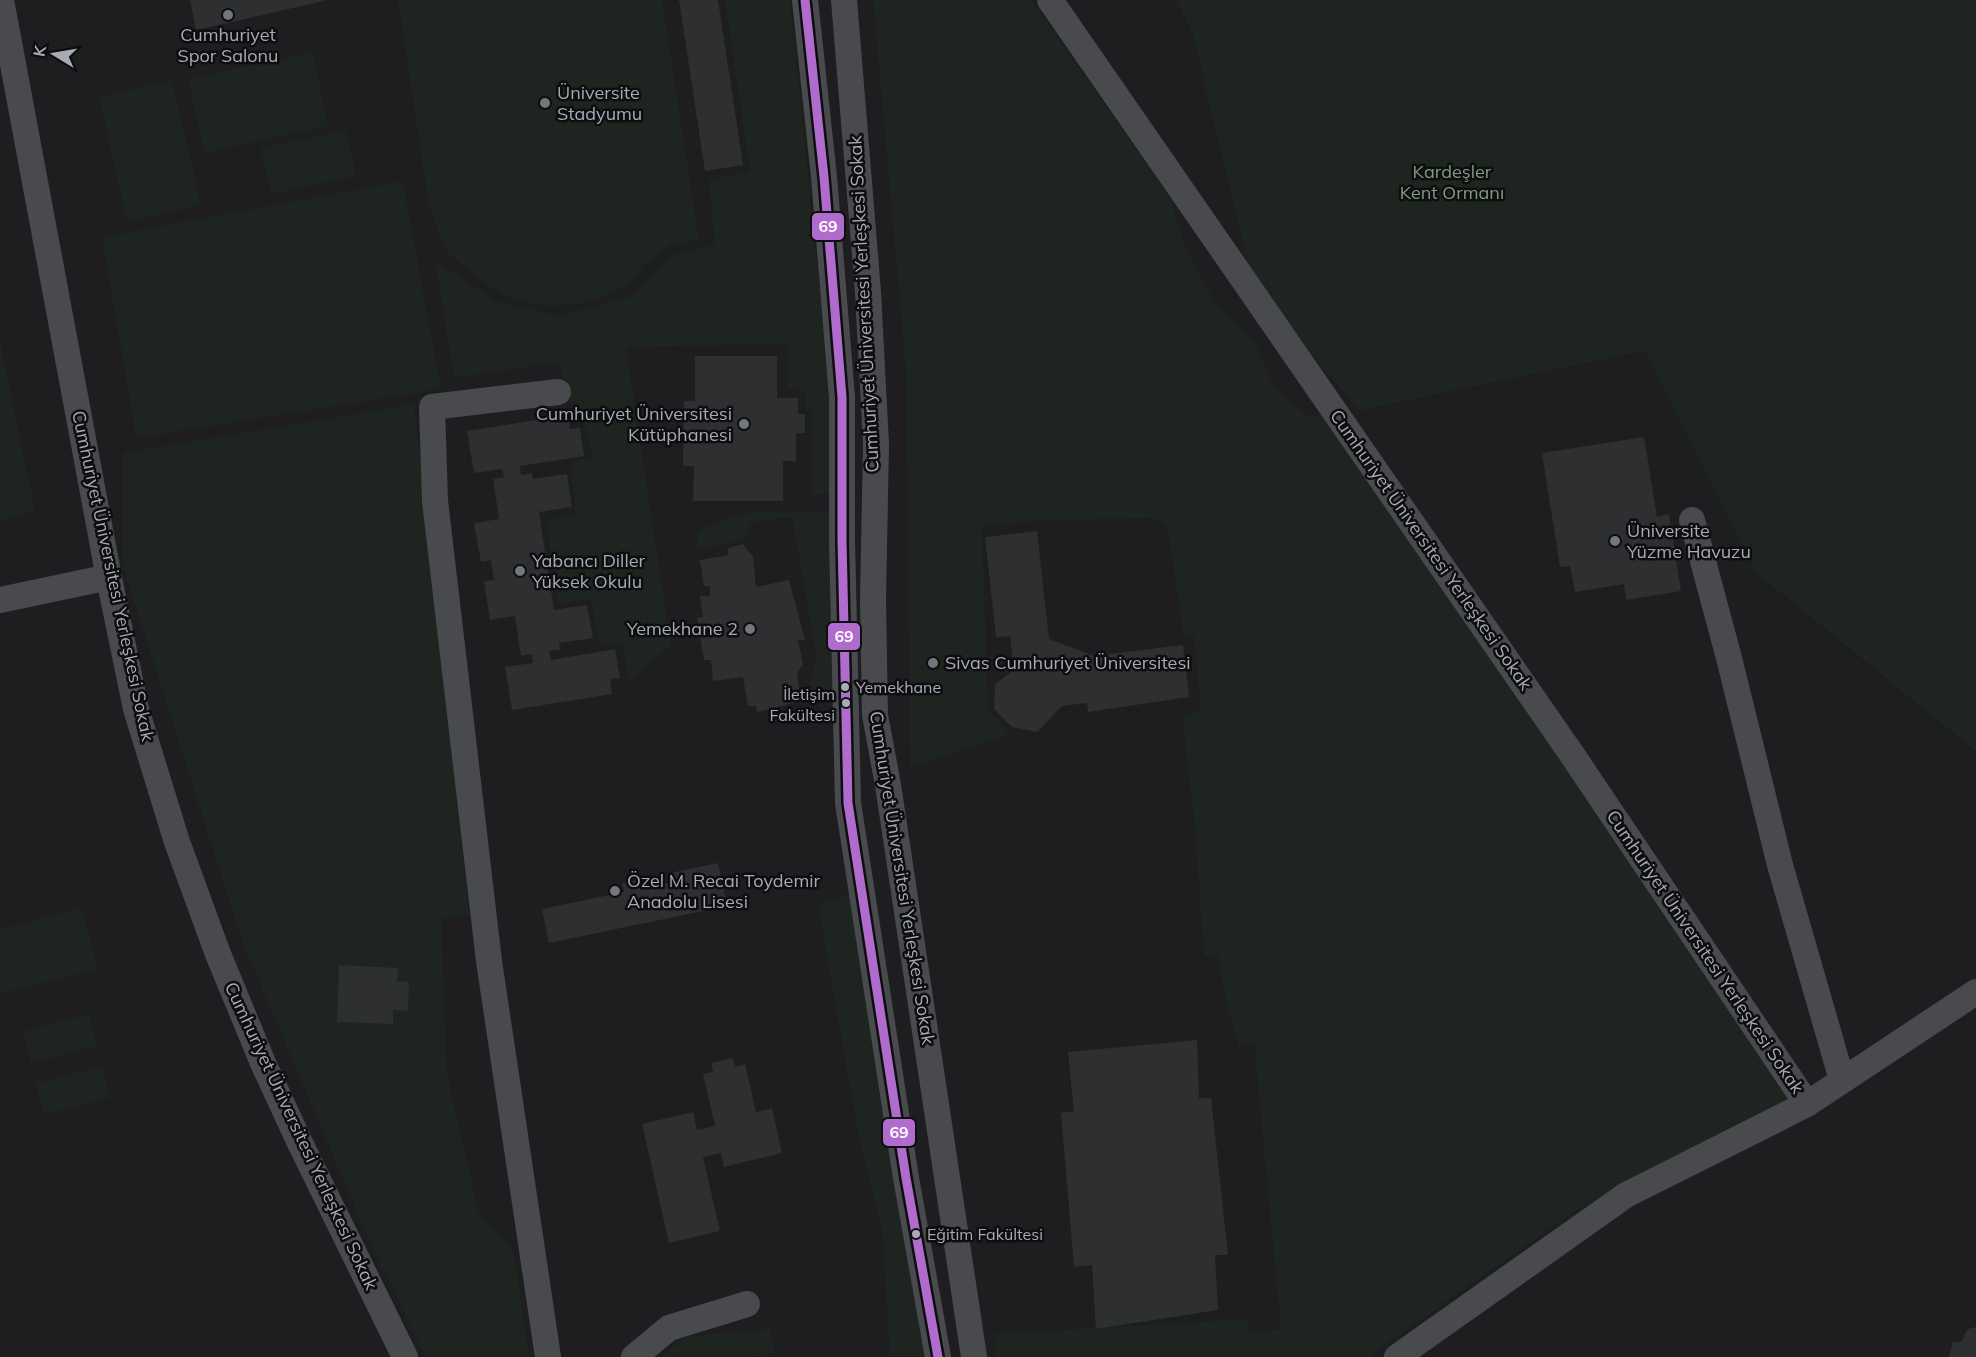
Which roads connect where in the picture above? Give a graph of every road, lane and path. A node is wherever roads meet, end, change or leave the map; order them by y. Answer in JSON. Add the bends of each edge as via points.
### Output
{"nodes":[{"id":1,"x":2,"y":0,"type":"edge"},
{"id":2,"x":805,"y":0,"type":"edge"},
{"id":3,"x":844,"y":0,"type":"edge"},
{"id":4,"x":1050,"y":0,"type":"edge"},
{"id":5,"x":0,"y":85,"type":"edge"},
{"id":6,"x":558,"y":392,"type":"dead end"},
{"id":7,"x":1692,"y":520,"type":"dead end"},
{"id":8,"x":95,"y":580,"type":"junction"},
{"id":9,"x":0,"y":600,"type":"edge"},
{"id":10,"x":1976,"y":992,"type":"edge"},
{"id":11,"x":1842,"y":1080,"type":"junction"},
{"id":12,"x":1807,"y":1104,"type":"junction"},
{"id":13,"x":747,"y":1304,"type":"dead end"},
{"id":14,"x":393,"y":1357,"type":"edge"},
{"id":15,"x":405,"y":1357,"type":"edge"},
{"id":16,"x":548,"y":1357,"type":"edge"},
{"id":17,"x":634,"y":1357,"type":"edge"},
{"id":18,"x":938,"y":1357,"type":"edge"},
{"id":19,"x":974,"y":1357,"type":"edge"},
{"id":20,"x":1397,"y":1357,"type":"edge"}],
"edges":[{"from":1,"to":15,"type":"street","name":"Cumhuriyet Üniversitesi Yerleşkesi Sokak","via":[[136,709],[177,842],[263,1063]]},
{"from":2,"to":18,"type":"street","name":"Cumhuriyet Üniversitesi Yerleşkesi Sokak","via":[[842,397],[848,803],[904,1167]]},
{"from":3,"to":19,"type":"street","name":"Cumhuriyet Üniversitesi Yerleşkesi Sokak","via":[[876,444],[875,715]]},
{"from":4,"to":12,"type":"street","name":"Cumhuriyet Üniversitesi Yerleşkesi Sokak","via":[[1575,759]]},
{"from":5,"to":8,"type":"street","name":"Cumhuriyet Üniversitesi Yerleşkesi Sokak"},
{"from":6,"to":16,"type":"street","via":[[432,407],[435,501],[489,961]]},
{"from":7,"to":11,"type":"street","via":[[1780,865]]},
{"from":8,"to":9,"type":"street"},
{"from":8,"to":14,"type":"street","name":"Cumhuriyet Üniversitesi Yerleşkesi Sokak","via":[[125,711],[207,958],[288,1148]]},
{"from":10,"to":11,"type":"street","name":"Cumhuriyet Üniversitesi Yerleşkesi Sokak"},
{"from":11,"to":12,"type":"street","name":"Cumhuriyet Üniversitesi Yerleşkesi Sokak"},
{"from":12,"to":20,"type":"street","name":"Cumhuriyet Üniversitesi Yerleşkesi Sokak","via":[[1626,1195]]},
{"from":13,"to":17,"type":"street","via":[[669,1328]]}]}
